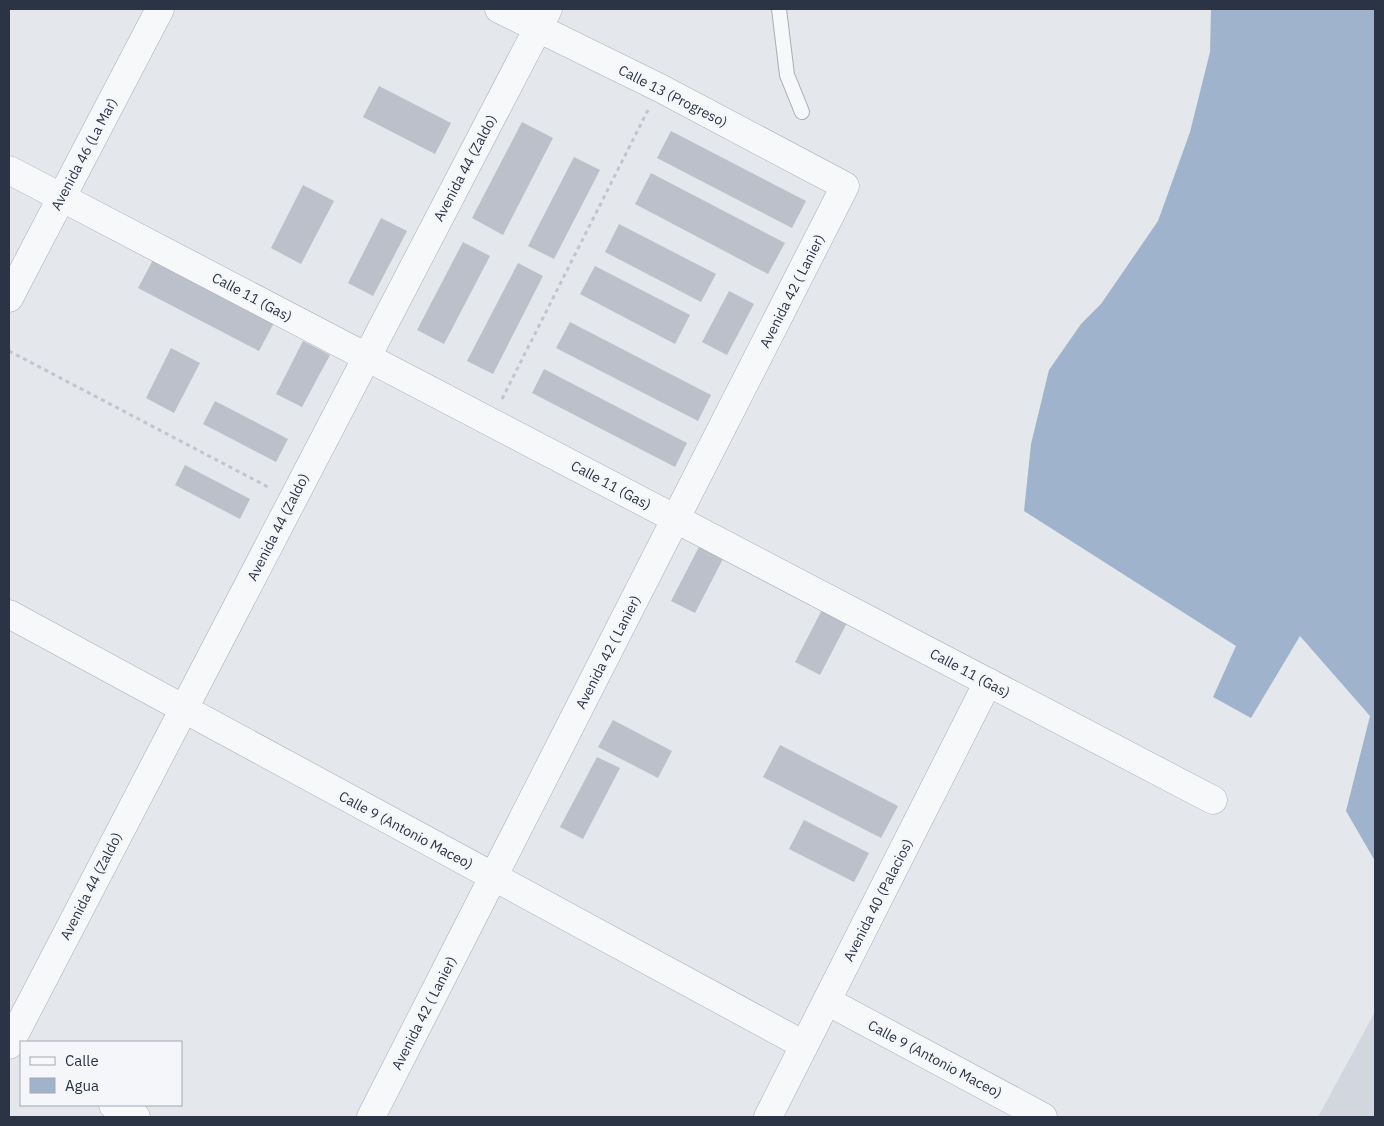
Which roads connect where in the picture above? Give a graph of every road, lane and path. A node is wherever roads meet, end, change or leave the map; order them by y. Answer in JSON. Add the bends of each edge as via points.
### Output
{"nodes":[{"id":1,"x":160,"y":9,"type":"edge"},
{"id":2,"x":499,"y":9,"type":"edge"},
{"id":3,"x":779,"y":9,"type":"edge"},
{"id":4,"x":542,"y":19,"type":"edge"},
{"id":5,"x":660,"y":88,"type":"junction"},
{"id":6,"x":802,"y":112,"type":"dead end"},
{"id":7,"x":9,"y":170,"type":"edge"},
{"id":8,"x":845,"y":186,"type":"joint"},
{"id":9,"x":61,"y":197,"type":"junction"},
{"id":10,"x":9,"y":298,"type":"edge"},
{"id":11,"x":9,"y":351,"type":"edge"},
{"id":12,"x":366,"y":357,"type":"junction"},
{"id":13,"x":491,"y":422,"type":"junction"},
{"id":14,"x":292,"y":500,"type":"junction"},
{"id":15,"x":676,"y":519,"type":"junction"},
{"id":16,"x":9,"y":614,"type":"edge"},
{"id":17,"x":988,"y":682,"type":"junction"},
{"id":18,"x":184,"y":709,"type":"junction"},
{"id":19,"x":1213,"y":800,"type":"dead end"},
{"id":20,"x":494,"y":877,"type":"junction"},
{"id":21,"x":827,"y":1001,"type":"junction"},
{"id":22,"x":804,"y":1046,"type":"junction"},
{"id":23,"x":9,"y":1047,"type":"edge"},
{"id":24,"x":20,"y":1054,"type":"edge"},
{"id":25,"x":115,"y":1106,"type":"edge"},
{"id":26,"x":136,"y":1117,"type":"edge"},
{"id":27,"x":371,"y":1117,"type":"edge"},
{"id":28,"x":768,"y":1117,"type":"edge"},
{"id":29,"x":1043,"y":1117,"type":"edge"}],
"edges":[{"from":1,"to":9,"type":"street","name":"Avenida 46 (La Mar)"},
{"from":2,"to":4,"type":"street","name":"Calle 13 (Progreso)"},
{"from":3,"to":6,"type":"lane","via":[[787,75]]},
{"from":4,"to":5,"type":"street","name":"Calle 13 (Progreso)"},
{"from":4,"to":12,"type":"street","name":"Avenida 44 (Zaldo)"},
{"from":5,"to":8,"type":"street","name":"Calle 13 (Progreso)"},
{"from":5,"to":13,"type":"path"},
{"from":7,"to":9,"type":"street","name":"Calle 11 (Gas)"},
{"from":8,"to":15,"type":"street","name":"Avenida 42 ( Lanier)"},
{"from":9,"to":10,"type":"street","name":"Avenida 46 (La Mar)"},
{"from":9,"to":12,"type":"street","name":"Calle 11 (Gas)"},
{"from":11,"to":14,"type":"path"},
{"from":12,"to":13,"type":"street","name":"Calle 11 (Gas)"},
{"from":12,"to":14,"type":"street","name":"Avenida 44 (Zaldo)"},
{"from":13,"to":15,"type":"street","name":"Calle 11 (Gas)"},
{"from":14,"to":18,"type":"street","name":"Avenida 44 (Zaldo)"},
{"from":15,"to":17,"type":"street","name":"Calle 11 (Gas)"},
{"from":15,"to":20,"type":"street","name":"Avenida 42 ( Lanier)"},
{"from":16,"to":18,"type":"street","name":"Calle 9 (Antonio Maceo)"},
{"from":17,"to":19,"type":"street","name":"Calle 11 (Gas)"},
{"from":17,"to":21,"type":"street","name":"Avenida 40 (Palacios)"},
{"from":18,"to":20,"type":"street","name":"Calle 9 (Antonio Maceo)"},
{"from":18,"to":23,"type":"street","name":"Avenida 44 (Zaldo)"},
{"from":20,"to":22,"type":"street","name":"Calle 9 (Antonio Maceo)"},
{"from":20,"to":27,"type":"street","name":"Avenida 42 ( Lanier)"},
{"from":21,"to":22,"type":"street","name":"Avenida 40 (Palacios)"},
{"from":21,"to":29,"type":"street","name":"Calle 9 (Antonio Maceo)"},
{"from":22,"to":28,"type":"street","name":"Avenida 40 (Palacios)"},
{"from":23,"to":24,"type":"street"},
{"from":25,"to":26,"type":"street"}]}
